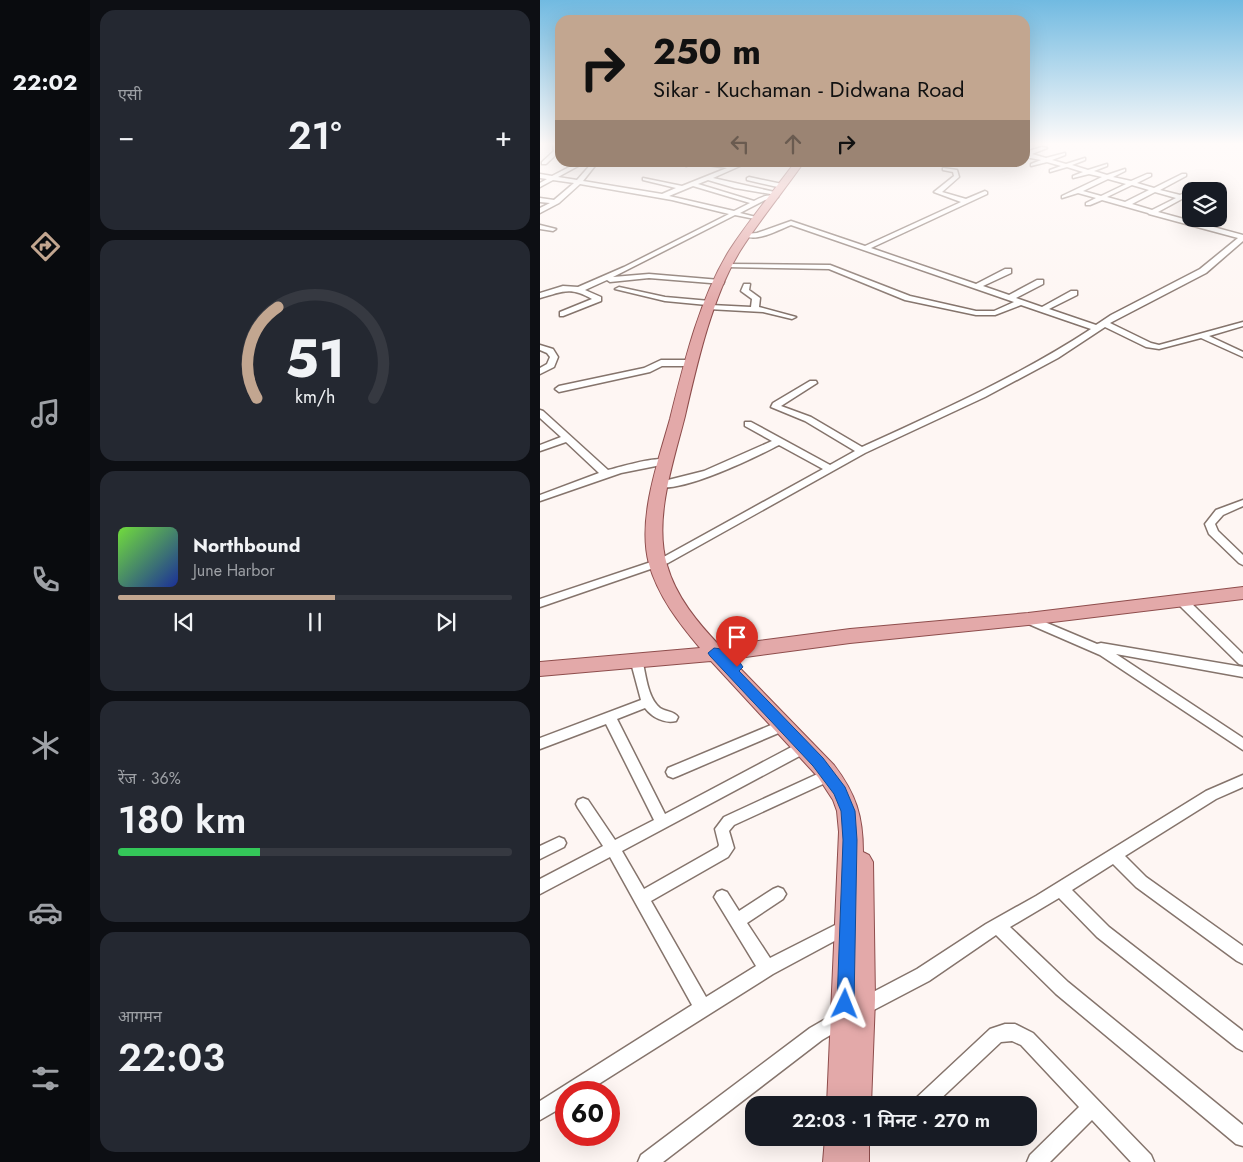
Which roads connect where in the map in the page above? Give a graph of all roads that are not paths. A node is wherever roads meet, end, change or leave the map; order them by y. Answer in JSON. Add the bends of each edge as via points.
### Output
{"nodes":[{"id":1,"x":561,"y":197,"type":"edge"},
{"id":2,"x":667,"y":197,"type":"edge"},
{"id":3,"x":737,"y":197,"type":"edge"},
{"id":4,"x":768,"y":197,"type":"edge"},
{"id":5,"x":774,"y":197,"type":"edge"},
{"id":6,"x":954,"y":197,"type":"edge"},
{"id":7,"x":975,"y":197,"type":"edge"},
{"id":8,"x":1101,"y":197,"type":"joint"},
{"id":9,"x":1141,"y":198,"type":"joint"},
{"id":10,"x":1180,"y":198,"type":"edge"},
{"id":11,"x":540,"y":200,"type":"edge"},
{"id":12,"x":1150,"y":200,"type":"dead end"},
{"id":13,"x":966,"y":201,"type":"junction"},
{"id":14,"x":555,"y":202,"type":"junction"},
{"id":15,"x":1158,"y":202,"type":"dead end"},
{"id":16,"x":756,"y":203,"type":"junction"},
{"id":17,"x":1088,"y":204,"type":"dead end"},
{"id":18,"x":1128,"y":204,"type":"junction"},
{"id":19,"x":1167,"y":205,"type":"junction"},
{"id":20,"x":541,"y":210,"type":"edge"},
{"id":21,"x":1117,"y":210,"type":"dead end"},
{"id":22,"x":1153,"y":212,"type":"junction"},
{"id":23,"x":737,"y":214,"type":"junction"},
{"id":24,"x":1144,"y":217,"type":"dead end"},
{"id":25,"x":758,"y":219,"type":"junction"},
{"id":26,"x":540,"y":227,"type":"edge"},
{"id":27,"x":553,"y":230,"type":"dead end"},
{"id":28,"x":746,"y":235,"type":"junction"},
{"id":29,"x":1243,"y":237,"type":"edge"},
{"id":30,"x":864,"y":249,"type":"junction"},
{"id":31,"x":728,"y":266,"type":"junction"},
{"id":32,"x":1008,"y":271,"type":"dead end"},
{"id":33,"x":599,"y":282,"type":"junction"},
{"id":34,"x":720,"y":282,"type":"junction"},
{"id":35,"x":1040,"y":282,"type":"dead end"},
{"id":36,"x":747,"y":286,"type":"dead end"},
{"id":37,"x":976,"y":287,"type":"junction"},
{"id":38,"x":619,"y":289,"type":"dead end"},
{"id":39,"x":578,"y":290,"type":"junction"},
{"id":40,"x":1074,"y":293,"type":"dead end"},
{"id":41,"x":541,"y":295,"type":"edge"},
{"id":42,"x":1010,"y":298,"type":"junction"},
{"id":43,"x":1020,"y":302,"type":"junction"},
{"id":44,"x":709,"y":305,"type":"junction"},
{"id":45,"x":755,"y":309,"type":"junction"},
{"id":46,"x":1043,"y":310,"type":"junction"},
{"id":47,"x":563,"y":314,"type":"dead end"},
{"id":48,"x":792,"y":317,"type":"dead end"},
{"id":49,"x":1243,"y":324,"type":"edge"},
{"id":50,"x":1100,"y":325,"type":"junction"},
{"id":51,"x":1201,"y":335,"type":"junction"},
{"id":52,"x":540,"y":347,"type":"edge"},
{"id":53,"x":1243,"y":355,"type":"edge"},
{"id":54,"x":691,"y":362,"type":"junction"},
{"id":55,"x":540,"y":371,"type":"edge"},
{"id":56,"x":814,"y":383,"type":"dead end"},
{"id":57,"x":559,"y":389,"type":"dead end"},
{"id":58,"x":540,"y":413,"type":"edge"},
{"id":59,"x":544,"y":421,"type":"edge"},
{"id":60,"x":748,"y":424,"type":"dead end"},
{"id":61,"x":568,"y":438,"type":"junction"},
{"id":62,"x":780,"y":441,"type":"junction"},
{"id":63,"x":540,"y":448,"type":"edge"},
{"id":64,"x":862,"y":451,"type":"junction"},
{"id":65,"x":666,"y":462,"type":"junction"},
{"id":66,"x":830,"y":469,"type":"junction"},
{"id":67,"x":606,"y":474,"type":"junction"},
{"id":68,"x":660,"y":485,"type":"junction"},
{"id":69,"x":540,"y":498,"type":"edge"},
{"id":70,"x":1243,"y":503,"type":"edge"},
{"id":71,"x":659,"y":558,"type":"junction"},
{"id":72,"x":1243,"y":561,"type":"edge"},
{"id":73,"x":1243,"y":593,"type":"edge"},
{"id":74,"x":1182,"y":601,"type":"junction"},
{"id":75,"x":540,"y":603,"type":"edge"},
{"id":76,"x":1028,"y":620,"type":"junction"},
{"id":77,"x":1089,"y":645,"type":"junction"},
{"id":78,"x":719,"y":653,"type":"junction"},
{"id":79,"x":636,"y":659,"type":"junction"},
{"id":80,"x":1243,"y":661,"type":"edge"},
{"id":81,"x":540,"y":669,"type":"edge"},
{"id":82,"x":1243,"y":672,"type":"edge"},
{"id":83,"x":648,"y":702,"type":"junction"},
{"id":84,"x":609,"y":717,"type":"junction"},
{"id":85,"x":671,"y":717,"type":"dead end"},
{"id":86,"x":783,"y":725,"type":"junction"},
{"id":87,"x":540,"y":744,"type":"edge"},
{"id":88,"x":1243,"y":745,"type":"edge"},
{"id":89,"x":804,"y":747,"type":"junction"},
{"id":90,"x":673,"y":772,"type":"dead end"},
{"id":91,"x":829,"y":776,"type":"junction"},
{"id":92,"x":1243,"y":781,"type":"edge"},
{"id":93,"x":583,"y":804,"type":"dead end"},
{"id":94,"x":662,"y":822,"type":"junction"},
{"id":95,"x":559,"y":844,"type":"dead end"},
{"id":96,"x":612,"y":848,"type":"junction"},
{"id":97,"x":540,"y":853,"type":"edge"},
{"id":98,"x":1114,"y":856,"type":"junction"},
{"id":99,"x":540,"y":886,"type":"edge"},
{"id":100,"x":1061,"y":889,"type":"junction"},
{"id":101,"x":778,"y":894,"type":"dead end"},
{"id":102,"x":722,"y":897,"type":"dead end"},
{"id":103,"x":641,"y":898,"type":"junction"},
{"id":104,"x":737,"y":921,"type":"junction"},
{"id":105,"x":848,"y":925,"type":"junction"},
{"id":106,"x":998,"y":926,"type":"junction"},
{"id":107,"x":1243,"y":956,"type":"edge"},
{"id":108,"x":767,"y":968,"type":"junction"},
{"id":109,"x":703,"y":1008,"type":"junction"},
{"id":110,"x":853,"y":1012,"type":"junction"},
{"id":111,"x":1243,"y":1042,"type":"edge"},
{"id":112,"x":587,"y":1081,"type":"edge"},
{"id":113,"x":842,"y":1096,"type":"edge"},
{"id":114,"x":857,"y":1096,"type":"edge"},
{"id":115,"x":931,"y":1096,"type":"edge"},
{"id":116,"x":555,"y":1102,"type":"edge"},
{"id":117,"x":1092,"y":1107,"type":"junction"},
{"id":118,"x":540,"y":1111,"type":"edge"},
{"id":119,"x":1243,"y":1137,"type":"edge"},
{"id":120,"x":648,"y":1162,"type":"edge"},
{"id":121,"x":1037,"y":1162,"type":"edge"},
{"id":122,"x":1144,"y":1162,"type":"edge"}],
"edges":[{"from":1,"to":14,"type":"street"},
{"from":2,"to":23,"type":"street"},
{"from":3,"to":16,"type":"street"},
{"from":4,"to":16,"type":"street"},
{"from":5,"to":25,"type":"main road"},
{"from":6,"to":13,"type":"street"},
{"from":7,"to":13,"type":"street"},
{"from":8,"to":17,"type":"street"},
{"from":8,"to":18,"type":"street"},
{"from":9,"to":12,"type":"street"},
{"from":9,"to":18,"type":"street"},
{"from":10,"to":19,"type":"street"},
{"from":11,"to":14,"type":"street"},
{"from":13,"to":30,"type":"street"},
{"from":14,"to":20,"type":"street"},
{"from":15,"to":19,"type":"street"},
{"from":16,"to":23,"type":"street"},
{"from":18,"to":21,"type":"street"},
{"from":18,"to":22,"type":"street"},
{"from":19,"to":22,"type":"street"},
{"from":22,"to":24,"type":"street"},
{"from":22,"to":29,"type":"street"},
{"from":23,"to":25,"type":"street"},
{"from":23,"to":33,"type":"street"},
{"from":25,"to":28,"type":"main road"},
{"from":26,"to":27,"type":"street"},
{"from":28,"to":30,"type":"street","via":[[758,235],[791,223]]},
{"from":28,"to":31,"type":"main road"},
{"from":29,"to":50,"type":"street","via":[[1203,270]]},
{"from":30,"to":37,"type":"street"},
{"from":31,"to":34,"type":"main road"},
{"from":31,"to":43,"type":"street","via":[[830,267],[908,298],[976,313],[995,313]]},
{"from":32,"to":37,"type":"street"},
{"from":33,"to":34,"type":"street","via":[[649,276]]},
{"from":33,"to":39,"type":"street"},
{"from":34,"to":44,"type":"main road"},
{"from":35,"to":42,"type":"street"},
{"from":36,"to":45,"type":"street","via":[[745,291],[756,298]]},
{"from":37,"to":42,"type":"street"},
{"from":38,"to":44,"type":"street","via":[[664,300]]},
{"from":39,"to":41,"type":"street","via":[[565,287]]},
{"from":39,"to":47,"type":"street","via":[[598,299]]},
{"from":40,"to":46,"type":"street"},
{"from":42,"to":43,"type":"street"},
{"from":43,"to":46,"type":"street"},
{"from":44,"to":45,"type":"street"},
{"from":44,"to":54,"type":"main road"},
{"from":45,"to":48,"type":"street"},
{"from":46,"to":50,"type":"street"},
{"from":49,"to":51,"type":"street"},
{"from":50,"to":51,"type":"street","via":[[1154,347]]},
{"from":50,"to":64,"type":"street","via":[[1066,350],[1004,384]]},
{"from":51,"to":53,"type":"street"},
{"from":52,"to":55,"type":"street","via":[[550,351],[554,357],[551,365]]},
{"from":54,"to":57,"type":"street","via":[[660,363],[648,370]]},
{"from":54,"to":65,"type":"main road"},
{"from":56,"to":64,"type":"street","via":[[775,407],[808,419]]},
{"from":58,"to":59,"type":"street"},
{"from":59,"to":61,"type":"street"},
{"from":60,"to":62,"type":"street"},
{"from":61,"to":63,"type":"street"},
{"from":61,"to":67,"type":"street"},
{"from":62,"to":66,"type":"street"},
{"from":62,"to":68,"type":"street","via":[[714,473]]},
{"from":64,"to":66,"type":"street"},
{"from":65,"to":67,"type":"street"},
{"from":65,"to":68,"type":"main road"},
{"from":66,"to":71,"type":"street"},
{"from":67,"to":69,"type":"street"},
{"from":68,"to":71,"type":"main road","via":[[656,506]]},
{"from":70,"to":72,"type":"street","via":[[1214,516],[1210,524],[1213,532]]},
{"from":71,"to":75,"type":"street"},
{"from":71,"to":78,"type":"main road","via":[[680,610]]},
{"from":73,"to":74,"type":"main road"},
{"from":74,"to":76,"type":"main road"},
{"from":74,"to":80,"type":"street"},
{"from":76,"to":77,"type":"street"},
{"from":76,"to":78,"type":"main road","via":[[850,636]]},
{"from":77,"to":82,"type":"street"},
{"from":77,"to":88,"type":"street","via":[[1137,672]]},
{"from":78,"to":79,"type":"main road"},
{"from":78,"to":86,"type":"main road"},
{"from":78,"to":110,"type":"main road","via":[[786,715],[833,765],[848,786],[860,842]]},
{"from":79,"to":81,"type":"main road"},
{"from":79,"to":83,"type":"street"},
{"from":83,"to":84,"type":"street"},
{"from":83,"to":85,"type":"street","via":[[657,714]]},
{"from":84,"to":87,"type":"street"},
{"from":84,"to":94,"type":"street"},
{"from":86,"to":89,"type":"main road"},
{"from":86,"to":90,"type":"street"},
{"from":89,"to":91,"type":"main road"},
{"from":89,"to":94,"type":"street"},
{"from":91,"to":103,"type":"street","via":[[729,820],[722,829],[727,844],[723,852]]},
{"from":91,"to":105,"type":"main road","via":[[840,791],[848,811]]},
{"from":92,"to":98,"type":"street","via":[[1211,795]]},
{"from":93,"to":96,"type":"street"},
{"from":94,"to":96,"type":"street"},
{"from":95,"to":97,"type":"street"},
{"from":96,"to":99,"type":"street"},
{"from":96,"to":103,"type":"street"},
{"from":98,"to":100,"type":"street"},
{"from":98,"to":107,"type":"street","via":[[1148,887]]},
{"from":100,"to":106,"type":"street"},
{"from":100,"to":111,"type":"street","via":[[1103,932]]},
{"from":101,"to":104,"type":"street"},
{"from":102,"to":104,"type":"street"},
{"from":103,"to":109,"type":"street"},
{"from":104,"to":108,"type":"street"},
{"from":105,"to":108,"type":"street"},
{"from":105,"to":110,"type":"main road"},
{"from":106,"to":110,"type":"street","via":[[923,975]]},
{"from":106,"to":119,"type":"street","via":[[1062,988]]},
{"from":108,"to":109,"type":"street"},
{"from":109,"to":112,"type":"street"},
{"from":110,"to":113,"type":"main road"},
{"from":110,"to":114,"type":"main road"},
{"from":110,"to":120,"type":"street","via":[[816,1034]]},
{"from":115,"to":117,"type":"street","via":[[996,1035],[1007,1031],[1027,1038]]},
{"from":116,"to":118,"type":"street"},
{"from":117,"to":121,"type":"street"},
{"from":117,"to":122,"type":"street"}]}
